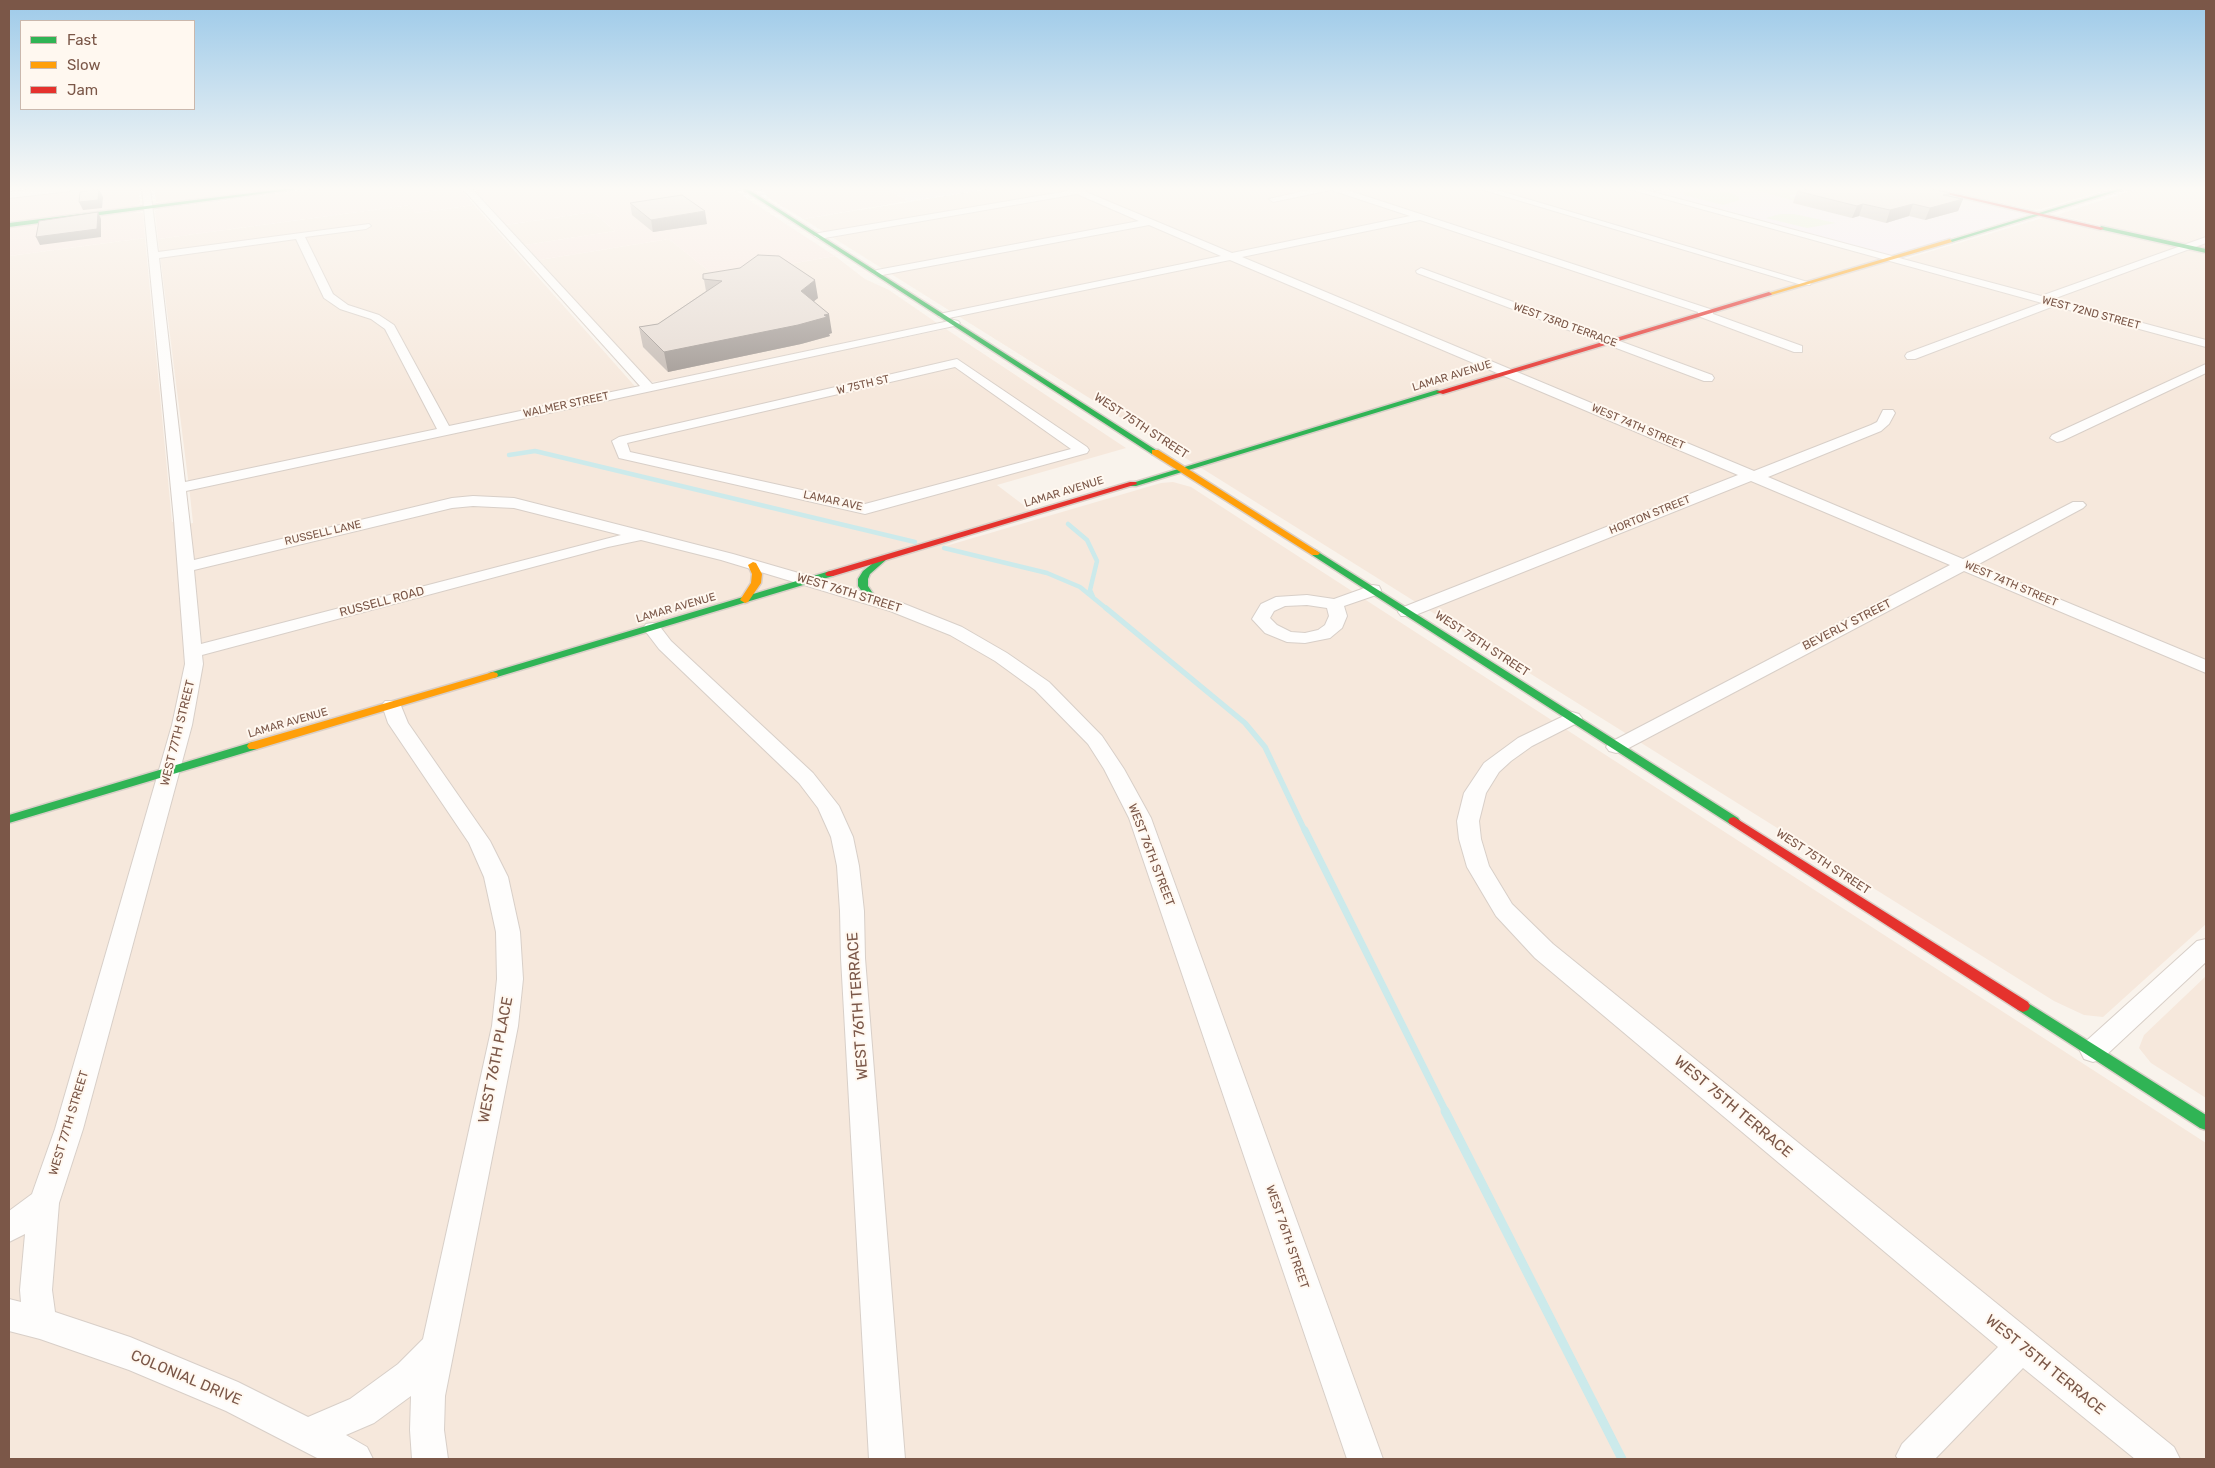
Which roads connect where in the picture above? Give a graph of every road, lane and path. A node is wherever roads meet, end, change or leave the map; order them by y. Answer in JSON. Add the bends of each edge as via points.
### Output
{"nodes":[{"id":1,"x":153,"y":256,"type":"edge"},
{"id":2,"x":309,"y":257,"type":"edge"},
{"id":3,"x":529,"y":257,"type":"edge"},
{"id":4,"x":851,"y":257,"type":"edge"},
{"id":5,"x":965,"y":257,"type":"edge"},
{"id":6,"x":1227,"y":257,"type":"edge"},
{"id":7,"x":1230,"y":257,"type":"edge"},
{"id":8,"x":1538,"y":257,"type":"edge"},
{"id":9,"x":1715,"y":257,"type":"edge"},
{"id":10,"x":1880,"y":257,"type":"edge"},
{"id":11,"x":1897,"y":257,"type":"edge"},
{"id":12,"x":2162,"y":257,"type":"edge"},
{"id":13,"x":1889,"y":259,"type":"junction"},
{"id":14,"x":1421,"y":272,"type":"dead end"},
{"id":15,"x":877,"y":273,"type":"junction"},
{"id":16,"x":1806,"y":283,"type":"junction"},
{"id":17,"x":2041,"y":300,"type":"junction"},
{"id":18,"x":2053,"y":304,"type":"junction"},
{"id":19,"x":1705,"y":313,"type":"junction"},
{"id":20,"x":949,"y":320,"type":"junction"},
{"id":21,"x":1611,"y":342,"type":"junction"},
{"id":22,"x":2206,"y":344,"type":"edge"},
{"id":23,"x":1798,"y":348,"type":"dead end"},
{"id":24,"x":1911,"y":356,"type":"dead end"},
{"id":25,"x":2206,"y":368,"type":"edge"},
{"id":26,"x":1508,"y":372,"type":"junction"},
{"id":27,"x":1708,"y":378,"type":"dead end"},
{"id":28,"x":649,"y":388,"type":"junction"},
{"id":29,"x":1888,"y":413,"type":"dead end"},
{"id":30,"x":445,"y":431,"type":"junction"},
{"id":31,"x":2057,"y":438,"type":"dead end"},
{"id":32,"x":619,"y":441,"type":"joint"},
{"id":33,"x":1082,"y":450,"type":"joint"},
{"id":34,"x":1183,"y":470,"type":"junction"},
{"id":35,"x":1753,"y":476,"type":"junction"},
{"id":36,"x":179,"y":488,"type":"junction"},
{"id":37,"x":460,"y":502,"type":"joint"},
{"id":38,"x":2078,"y":505,"type":"dead end"},
{"id":39,"x":593,"y":524,"type":"junction"},
{"id":40,"x":642,"y":537,"type":"junction"},
{"id":41,"x":571,"y":552,"type":"junction"},
{"id":42,"x":882,"y":559,"type":"junction"},
{"id":43,"x":1965,"y":564,"type":"junction"},
{"id":44,"x":753,"y":565,"type":"junction"},
{"id":45,"x":187,"y":567,"type":"junction"},
{"id":46,"x":811,"y":581,"type":"junction"},
{"id":47,"x":1373,"y":590,"type":"junction"},
{"id":48,"x":871,"y":598,"type":"junction"},
{"id":49,"x":745,"y":600,"type":"junction"},
{"id":50,"x":1335,"y":604,"type":"dead end"},
{"id":51,"x":1407,"y":612,"type":"junction"},
{"id":52,"x":652,"y":628,"type":"junction"},
{"id":53,"x":193,"y":652,"type":"junction"},
{"id":54,"x":2206,"y":667,"type":"edge"},
{"id":55,"x":392,"y":705,"type":"junction"},
{"id":56,"x":1572,"y":718,"type":"junction"},
{"id":57,"x":1616,"y":746,"type":"junction"},
{"id":58,"x":169,"y":771,"type":"junction"},
{"id":59,"x":9,"y":819,"type":"edge"},
{"id":60,"x":2206,"y":948,"type":"edge"},
{"id":61,"x":2094,"y":1051,"type":"junction"},
{"id":62,"x":2206,"y":1123,"type":"edge"},
{"id":63,"x":44,"y":1203,"type":"junction"},
{"id":64,"x":9,"y":1228,"type":"edge"},
{"id":65,"x":9,"y":1316,"type":"edge"},
{"id":66,"x":40,"y":1324,"type":"junction"},
{"id":67,"x":2022,"y":1346,"type":"junction"},
{"id":68,"x":436,"y":1350,"type":"junction"},
{"id":69,"x":306,"y":1434,"type":"junction"},
{"id":70,"x":1914,"y":1456,"type":"dead end"},
{"id":71,"x":356,"y":1459,"type":"edge"},
{"id":72,"x":430,"y":1459,"type":"edge"},
{"id":73,"x":887,"y":1459,"type":"edge"},
{"id":74,"x":1365,"y":1459,"type":"edge"},
{"id":75,"x":2162,"y":1459,"type":"edge"}],
"edges":[{"from":1,"to":36,"type":"street","name":"WEST 77TH STREET"},
{"from":2,"to":30,"type":"street","via":[[328,296],[344,307],[375,317],[390,327]]},
{"from":3,"to":28,"type":"street"},
{"from":4,"to":15,"type":"street","name":"WEST 75TH STREET"},
{"from":5,"to":15,"type":"street"},
{"from":6,"to":20,"type":"street","name":"WALMER STREET"},
{"from":7,"to":26,"type":"street","name":"WEST 74TH STREET"},
{"from":8,"to":19,"type":"street"},
{"from":9,"to":16,"type":"street"},
{"from":10,"to":13,"type":"street","name":"WEST 72ND STREET"},
{"from":11,"to":13,"type":"street","name":"LAMAR AVENUE"},
{"from":12,"to":17,"type":"street"},
{"from":13,"to":16,"type":"street","name":"LAMAR AVENUE"},
{"from":13,"to":17,"type":"street","name":"WEST 72ND STREET"},
{"from":14,"to":21,"type":"street","name":"WEST 73RD TERRACE"},
{"from":15,"to":20,"type":"street","name":"WEST 75TH STREET"},
{"from":16,"to":19,"type":"street","name":"LAMAR AVENUE"},
{"from":17,"to":18,"type":"street","name":"WEST 72ND STREET"},
{"from":18,"to":22,"type":"street","name":"WEST 72ND STREET"},
{"from":18,"to":24,"type":"street"},
{"from":19,"to":21,"type":"street","name":"LAMAR AVENUE"},
{"from":19,"to":23,"type":"street"},
{"from":20,"to":28,"type":"street","name":"WALMER STREET"},
{"from":20,"to":34,"type":"street","name":"WEST 75TH STREET"},
{"from":21,"to":26,"type":"street","name":"LAMAR AVENUE"},
{"from":21,"to":27,"type":"street","name":"WEST 73RD TERRACE"},
{"from":25,"to":31,"type":"street"},
{"from":26,"to":34,"type":"street","name":"LAMAR AVENUE"},
{"from":26,"to":35,"type":"street","name":"WEST 74TH STREET"},
{"from":28,"to":30,"type":"street","name":"WALMER STREET"},
{"from":29,"to":35,"type":"street","name":"HORTON STREET","via":[[1876,428]]},
{"from":30,"to":36,"type":"street","name":"WALMER STREET"},
{"from":32,"to":33,"type":"street","name":"LAMAR AVE","via":[[624,454],[865,509]]},
{"from":32,"to":33,"type":"street","name":"W 75TH ST","via":[[957,362]]},
{"from":34,"to":42,"type":"street","name":"LAMAR AVENUE"},
{"from":34,"to":47,"type":"street","name":"WEST 75TH STREET"},
{"from":35,"to":43,"type":"street","name":"WEST 74TH STREET"},
{"from":35,"to":51,"type":"street","name":"HORTON STREET"},
{"from":36,"to":45,"type":"street","name":"WEST 77TH STREET"},
{"from":37,"to":39,"type":"street","name":"WEST 76TH STREET","via":[[514,503]]},
{"from":37,"to":45,"type":"street","name":"RUSSELL LANE"},
{"from":38,"to":43,"type":"street","name":"BEVERLY STREET"},
{"from":39,"to":40,"type":"street","name":"WEST 76TH STREET"},
{"from":39,"to":41,"type":"street","name":"RUSSELL ROAD","via":[[594,532],[590,538]]},
{"from":40,"to":41,"type":"street","name":"RUSSELL ROAD"},
{"from":40,"to":44,"type":"street","name":"WEST 76TH STREET"},
{"from":41,"to":53,"type":"street","name":"RUSSELL ROAD"},
{"from":42,"to":46,"type":"street","name":"LAMAR AVENUE"},
{"from":42,"to":48,"type":"street","via":[[863,579],[863,586]]},
{"from":43,"to":54,"type":"street","name":"WEST 74TH STREET"},
{"from":43,"to":57,"type":"street","name":"BEVERLY STREET"},
{"from":44,"to":46,"type":"street","name":"WEST 76TH STREET"},
{"from":44,"to":49,"type":"street","via":[[756,583]]},
{"from":45,"to":53,"type":"street","name":"WEST 77TH STREET"},
{"from":46,"to":48,"type":"street","name":"WEST 76TH STREET"},
{"from":46,"to":49,"type":"street","name":"LAMAR AVENUE"},
{"from":47,"to":50,"type":"street"},
{"from":47,"to":51,"type":"street","name":"WEST 75TH STREET"},
{"from":48,"to":74,"type":"street","name":"WEST 76TH STREET","via":[[956,631],[1001,657],[1042,686],[1063,706],[1094,740],[1114,769],[1140,818]]},
{"from":49,"to":52,"type":"street","name":"LAMAR AVENUE"},
{"from":51,"to":56,"type":"street","name":"WEST 75TH STREET"},
{"from":52,"to":55,"type":"street","name":"LAMAR AVENUE"},
{"from":52,"to":73,"type":"street","name":"WEST 76TH TERRACE","via":[[665,645],[806,778],[828,806],[842,837],[852,911]]},
{"from":53,"to":58,"type":"street","name":"WEST 77TH STREET","via":[[190,688]]},
{"from":55,"to":58,"type":"street","name":"LAMAR AVENUE"},
{"from":55,"to":68,"type":"street","name":"WEST 76TH PLACE","via":[[398,723],[479,841],[496,877],[508,932],[510,979],[505,1026]]},
{"from":56,"to":57,"type":"street","name":"WEST 75TH STREET"},
{"from":56,"to":67,"type":"street","name":"WEST 75TH TERRACE","via":[[1504,756],[1491,768],[1475,793],[1468,821],[1470,839],[1478,867],[1504,910],[1544,951]]},
{"from":57,"to":61,"type":"street","name":"WEST 75TH STREET"},
{"from":58,"to":59,"type":"street","name":"LAMAR AVENUE"},
{"from":58,"to":63,"type":"street","name":"WEST 77TH STREET","via":[[69,1129]]},
{"from":60,"to":61,"type":"street"},
{"from":61,"to":62,"type":"street","name":"WEST 75TH STREET"},
{"from":63,"to":64,"type":"street"},
{"from":63,"to":66,"type":"street","name":"WEST 77TH STREET","via":[[36,1290]]},
{"from":65,"to":66,"type":"street","name":"COLONIAL DRIVE"},
{"from":66,"to":69,"type":"street","name":"COLONIAL DRIVE","via":[[130,1354],[238,1399]]},
{"from":67,"to":70,"type":"street"},
{"from":67,"to":75,"type":"street","name":"WEST 75TH TERRACE"},
{"from":68,"to":69,"type":"street","via":[[410,1376],[362,1411]]},
{"from":68,"to":72,"type":"street","name":"WEST 76TH PLACE","via":[[428,1396]]},
{"from":69,"to":71,"type":"street","name":"COLONIAL DRIVE"}]}
